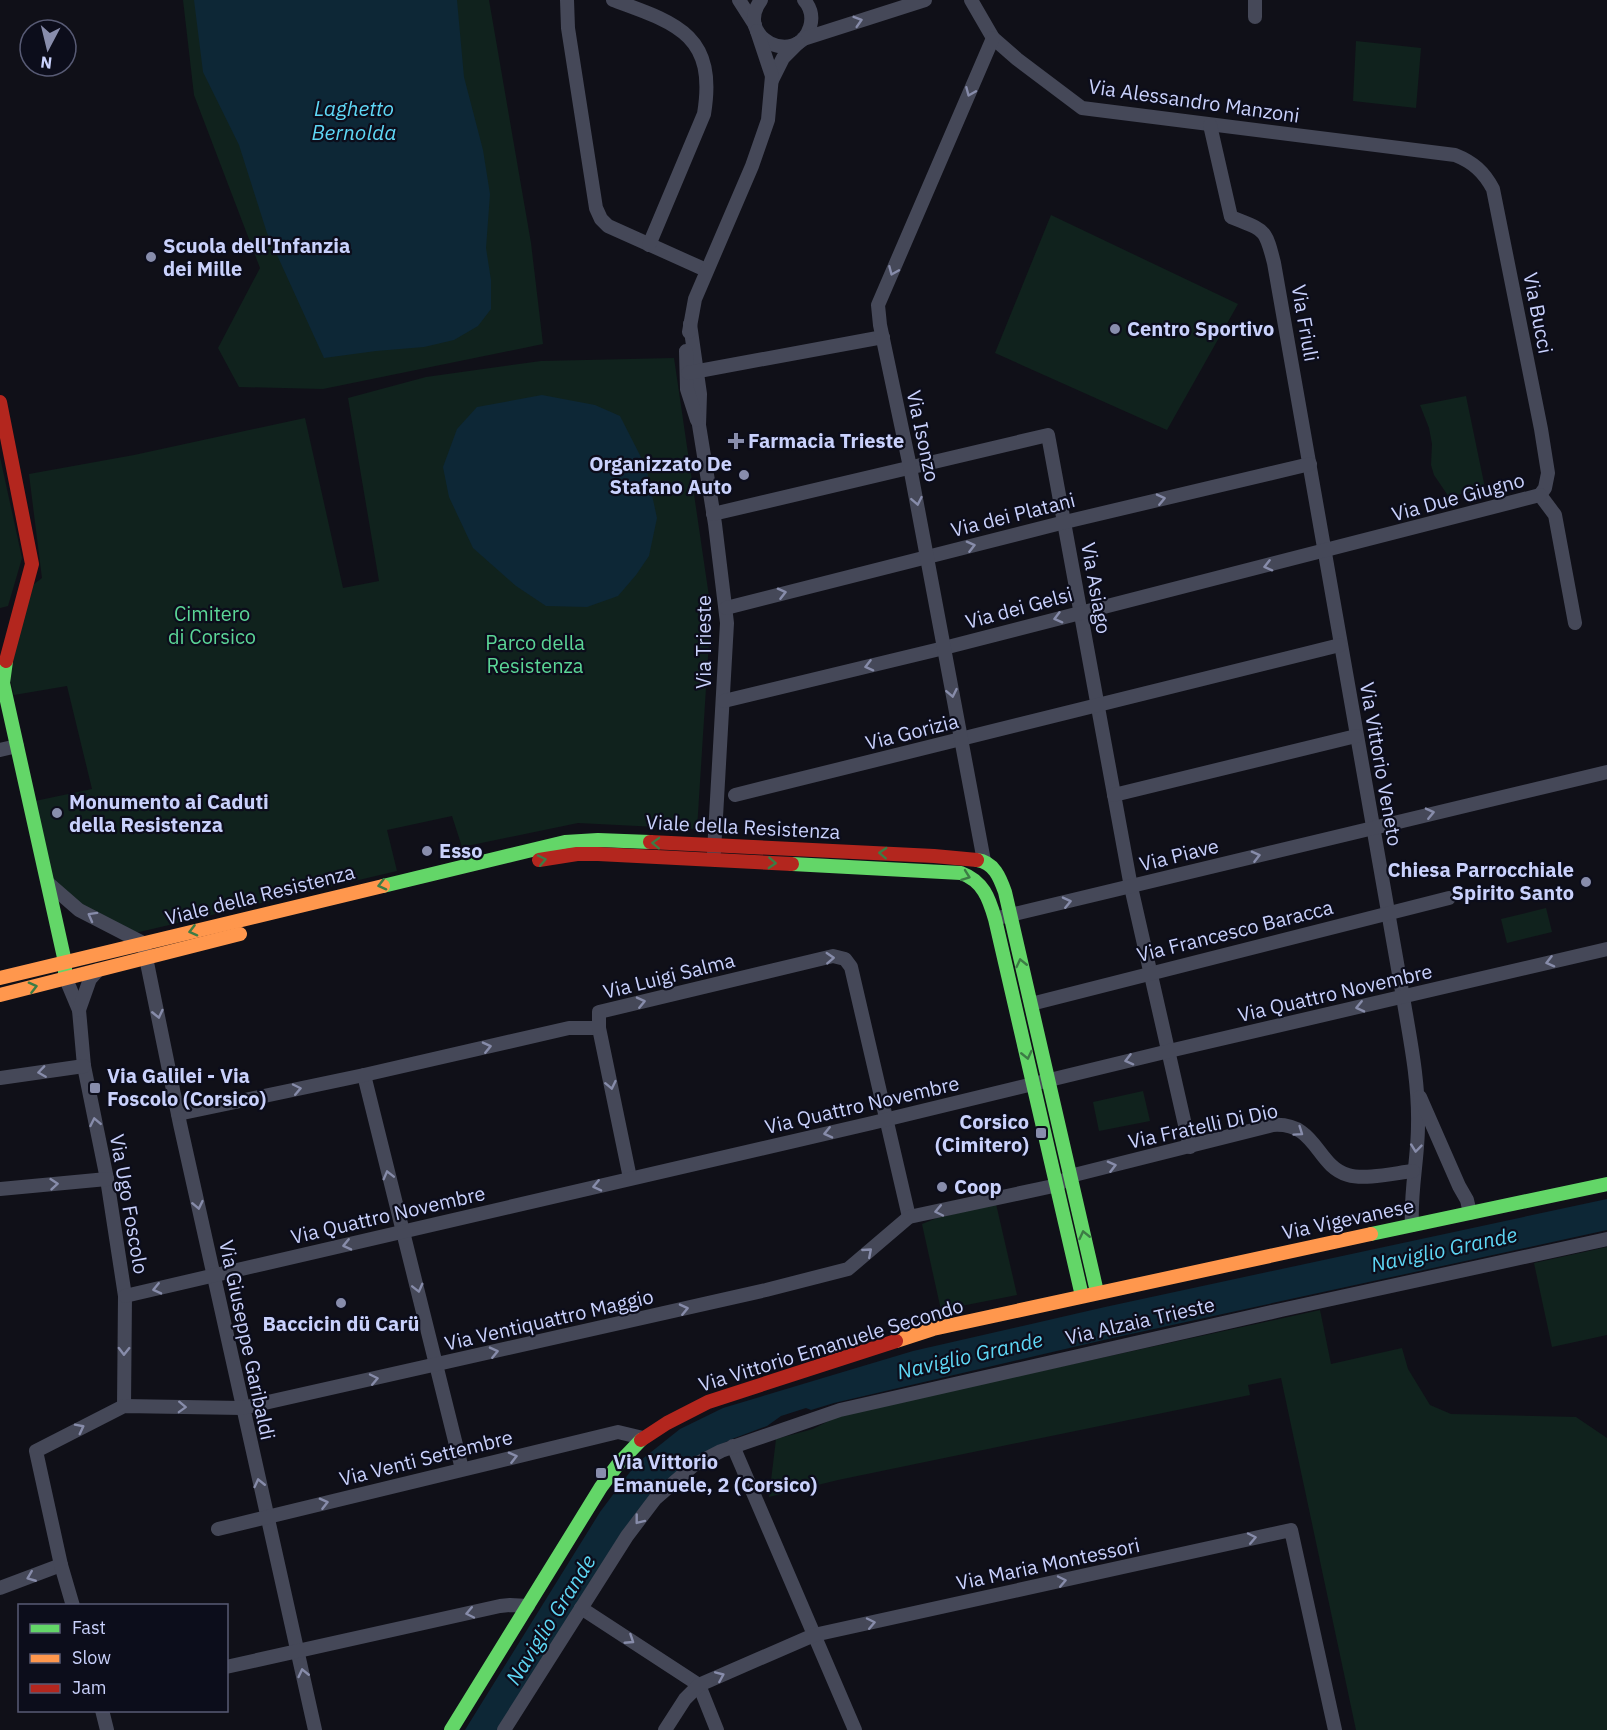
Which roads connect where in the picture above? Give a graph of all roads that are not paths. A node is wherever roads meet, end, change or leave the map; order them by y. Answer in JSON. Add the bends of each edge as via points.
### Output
{"nodes":[{"id":1,"x":567,"y":0,"type":"edge"},
{"id":2,"x":613,"y":0,"type":"edge"},
{"id":3,"x":739,"y":0,"type":"edge"},
{"id":4,"x":761,"y":0,"type":"edge"},
{"id":5,"x":804,"y":0,"type":"edge"},
{"id":6,"x":925,"y":0,"type":"edge"},
{"id":7,"x":971,"y":0,"type":"edge"},
{"id":8,"x":1255,"y":0,"type":"edge"},
{"id":9,"x":1255,"y":18,"type":"dead end"},
{"id":10,"x":756,"y":28,"type":"junction"},
{"id":11,"x":993,"y":38,"type":"junction"},
{"id":12,"x":800,"y":41,"type":"junction"},
{"id":13,"x":772,"y":80,"type":"junction"},
{"id":14,"x":1210,"y":125,"type":"junction"},
{"id":15,"x":1455,"y":155,"type":"joint"},
{"id":16,"x":649,"y":244,"type":"junction"},
{"id":17,"x":706,"y":270,"type":"junction"},
{"id":18,"x":883,"y":337,"type":"junction"},
{"id":19,"x":691,"y":373,"type":"junction"},
{"id":20,"x":0,"y":402,"type":"edge"},
{"id":21,"x":1310,"y":464,"type":"junction"},
{"id":22,"x":910,"y":467,"type":"junction"},
{"id":23,"x":1540,"y":495,"type":"junction"},
{"id":24,"x":713,"y":514,"type":"junction"},
{"id":25,"x":1065,"y":522,"type":"junction"},
{"id":26,"x":1325,"y":552,"type":"junction"},
{"id":27,"x":927,"y":557,"type":"junction"},
{"id":28,"x":726,"y":608,"type":"junction"},
{"id":29,"x":1081,"y":612,"type":"junction"},
{"id":30,"x":1575,"y":623,"type":"dead end"},
{"id":31,"x":1340,"y":645,"type":"junction"},
{"id":32,"x":944,"y":648,"type":"junction"},
{"id":33,"x":724,"y":701,"type":"junction"},
{"id":34,"x":1098,"y":706,"type":"junction"},
{"id":35,"x":1356,"y":736,"type":"junction"},
{"id":36,"x":961,"y":740,"type":"junction"},
{"id":37,"x":17,"y":746,"type":"junction"},
{"id":38,"x":0,"y":750,"type":"edge"},
{"id":39,"x":1607,"y":772,"type":"edge"},
{"id":40,"x":735,"y":795,"type":"dead end"},
{"id":41,"x":1114,"y":795,"type":"junction"},
{"id":42,"x":1373,"y":827,"type":"junction"},
{"id":43,"x":715,"y":845,"type":"junction"},
{"id":44,"x":714,"y":860,"type":"junction"},
{"id":45,"x":984,"y":861,"type":"junction"},
{"id":46,"x":46,"y":882,"type":"junction"},
{"id":47,"x":420,"y":883,"type":"junction"},
{"id":48,"x":1131,"y":887,"type":"junction"},
{"id":49,"x":1449,"y":898,"type":"dead end"},
{"id":50,"x":1387,"y":912,"type":"junction"},
{"id":51,"x":1010,"y":915,"type":"junction"},
{"id":52,"x":994,"y":919,"type":"junction"},
{"id":53,"x":1607,"y":949,"type":"edge"},
{"id":54,"x":144,"y":950,"type":"junction"},
{"id":55,"x":65,"y":962,"type":"junction"},
{"id":56,"x":98,"y":970,"type":"junction"},
{"id":57,"x":1151,"y":972,"type":"junction"},
{"id":58,"x":0,"y":978,"type":"edge"},
{"id":59,"x":66,"y":979,"type":"junction"},
{"id":60,"x":0,"y":995,"type":"edge"},
{"id":61,"x":1403,"y":997,"type":"junction"},
{"id":62,"x":1031,"y":1004,"type":"junction"},
{"id":63,"x":78,"y":1010,"type":"junction"},
{"id":64,"x":599,"y":1028,"type":"junction"},
{"id":65,"x":1169,"y":1051,"type":"junction"},
{"id":66,"x":84,"y":1066,"type":"junction"},
{"id":67,"x":364,"y":1075,"type":"junction"},
{"id":68,"x":0,"y":1078,"type":"edge"},
{"id":69,"x":1048,"y":1080,"type":"junction"},
{"id":70,"x":1033,"y":1084,"type":"junction"},
{"id":71,"x":1417,"y":1089,"type":"junction"},
{"id":72,"x":178,"y":1114,"type":"junction"},
{"id":73,"x":885,"y":1120,"type":"junction"},
{"id":74,"x":1190,"y":1147,"type":"junction"},
{"id":75,"x":1413,"y":1171,"type":"junction"},
{"id":76,"x":1070,"y":1176,"type":"junction"},
{"id":77,"x":630,"y":1178,"type":"junction"},
{"id":78,"x":107,"y":1179,"type":"junction"},
{"id":79,"x":1607,"y":1184,"type":"edge"},
{"id":80,"x":1058,"y":1185,"type":"junction"},
{"id":81,"x":0,"y":1189,"type":"edge"},
{"id":82,"x":1470,"y":1213,"type":"junction"},
{"id":83,"x":909,"y":1217,"type":"junction"},
{"id":84,"x":1412,"y":1226,"type":"junction"},
{"id":85,"x":404,"y":1232,"type":"junction"},
{"id":86,"x":1607,"y":1239,"type":"edge"},
{"id":87,"x":1073,"y":1255,"type":"junction"},
{"id":88,"x":1090,"y":1262,"type":"junction"},
{"id":89,"x":213,"y":1275,"type":"junction"},
{"id":90,"x":1157,"y":1280,"type":"junction"},
{"id":91,"x":1098,"y":1292,"type":"junction"},
{"id":92,"x":125,"y":1296,"type":"junction"},
{"id":93,"x":1082,"y":1296,"type":"junction"},
{"id":94,"x":1041,"y":1305,"type":"junction"},
{"id":95,"x":437,"y":1366,"type":"junction"},
{"id":96,"x":123,"y":1406,"type":"junction"},
{"id":97,"x":243,"y":1408,"type":"junction"},
{"id":98,"x":643,"y":1438,"type":"junction"},
{"id":99,"x":733,"y":1446,"type":"junction"},
{"id":100,"x":462,"y":1469,"type":"junction"},
{"id":101,"x":267,"y":1517,"type":"junction"},
{"id":102,"x":218,"y":1529,"type":"dead end"},
{"id":103,"x":61,"y":1565,"type":"junction"},
{"id":104,"x":0,"y":1588,"type":"edge"},
{"id":105,"x":73,"y":1604,"type":"edge"},
{"id":106,"x":500,"y":1606,"type":"junction"},
{"id":107,"x":528,"y":1606,"type":"junction"},
{"id":108,"x":580,"y":1608,"type":"junction"},
{"id":109,"x":513,"y":1629,"type":"junction"},
{"id":110,"x":814,"y":1635,"type":"junction"},
{"id":111,"x":298,"y":1651,"type":"junction"},
{"id":112,"x":228,"y":1667,"type":"edge"},
{"id":113,"x":699,"y":1685,"type":"junction"},
{"id":114,"x":102,"y":1712,"type":"edge"},
{"id":115,"x":507,"y":1728,"type":"edge"},
{"id":116,"x":107,"y":1730,"type":"edge"},
{"id":117,"x":315,"y":1730,"type":"edge"},
{"id":118,"x":451,"y":1730,"type":"edge"},
{"id":119,"x":665,"y":1730,"type":"edge"},
{"id":120,"x":717,"y":1730,"type":"edge"},
{"id":121,"x":855,"y":1730,"type":"edge"},
{"id":122,"x":1335,"y":1730,"type":"edge"}],
"edges":[{"from":1,"to":16,"type":"street","via":[[596,208],[608,226]]},
{"from":2,"to":16,"type":"street","via":[[677,26],[695,47],[706,76],[704,114]]},
{"from":3,"to":10,"type":"street"},
{"from":4,"to":10,"type":"street","via":[[755,11]]},
{"from":5,"to":12,"type":"street","via":[[811,22]]},
{"from":12,"to":6,"type":"street","one_way":true},
{"from":7,"to":11,"type":"street","name":"Via Alessandro Manzoni"},
{"from":8,"to":9,"type":"street"},
{"from":10,"to":12,"type":"street","via":[[766,41],[778,47]]},
{"from":10,"to":13,"type":"street","name":"Via Trieste"},
{"from":11,"to":14,"type":"street","name":"Via Alessandro Manzoni","via":[[1082,108]]},
{"from":11,"to":18,"type":"street","name":"Via Isonzo","one_way":true,"via":[[878,305]]},
{"from":12,"to":13,"type":"street","name":"Via Trieste","via":[[783,58]]},
{"from":13,"to":17,"type":"street","name":"Via Trieste","via":[[765,133]]},
{"from":14,"to":15,"type":"street","name":"Via Alessandro Manzoni"},
{"from":14,"to":21,"type":"street","name":"Via Friuli","via":[[1231,218],[1260,229],[1267,236]]},
{"from":15,"to":23,"type":"street","name":"Via Bucci","via":[[1478,168],[1493,189],[1548,473]]},
{"from":16,"to":17,"type":"street"},
{"from":17,"to":19,"type":"street","name":"Via Trieste","via":[[690,324],[687,346]]},
{"from":18,"to":19,"type":"street"},
{"from":18,"to":22,"type":"street","name":"Via Isonzo"},
{"from":19,"to":24,"type":"street","name":"Via Trieste","via":[[690,401],[699,425]]},
{"from":20,"to":37,"type":"street","name":"Via Ugo Foscolo","via":[[32,564],[13,629],[3,683]]},
{"from":25,"to":21,"type":"street","name":"Via dei Platani","one_way":true},
{"from":21,"to":26,"type":"street","name":"Via Friuli"},
{"from":22,"to":24,"type":"street"},
{"from":22,"to":25,"type":"street","name":"Via Asiago","via":[[1048,435]]},
{"from":22,"to":27,"type":"street","name":"Via Isonzo","one_way":true},
{"from":23,"to":26,"type":"street","name":"Via Due Giugno"},
{"from":23,"to":30,"type":"street","name":"Via Due Giugno","via":[[1555,515]]},
{"from":24,"to":28,"type":"street","name":"Via Trieste"},
{"from":27,"to":25,"type":"street","name":"Via dei Platani","one_way":true},
{"from":25,"to":29,"type":"street","name":"Via Asiago"},
{"from":26,"to":29,"type":"street","name":"Via dei Gelsi","one_way":true},
{"from":26,"to":31,"type":"street","name":"Via Vittorio Veneto"},
{"from":28,"to":27,"type":"street","name":"Via dei Platani","one_way":true},
{"from":27,"to":32,"type":"street","name":"Via Isonzo"},
{"from":28,"to":33,"type":"street","name":"Via Trieste"},
{"from":29,"to":32,"type":"street","name":"Via dei Gelsi","one_way":true},
{"from":29,"to":34,"type":"street","name":"Via Asiago"},
{"from":31,"to":34,"type":"street","name":"Via Gorizia"},
{"from":31,"to":35,"type":"street","name":"Via Vittorio Veneto"},
{"from":32,"to":33,"type":"street","name":"Via dei Gelsi","one_way":true},
{"from":32,"to":36,"type":"street","name":"Via Isonzo","one_way":true},
{"from":33,"to":43,"type":"street","name":"Via Trieste"},
{"from":34,"to":36,"type":"street","name":"Via Gorizia"},
{"from":34,"to":41,"type":"street","name":"Via Asiago"},
{"from":35,"to":41,"type":"street"},
{"from":35,"to":42,"type":"street","name":"Via Vittorio Veneto"},
{"from":36,"to":40,"type":"street","name":"Via Gorizia"},
{"from":36,"to":45,"type":"street","name":"Via Isonzo"},
{"from":37,"to":38,"type":"street"},
{"from":37,"to":46,"type":"street","name":"Via Ugo Foscolo"},
{"from":42,"to":39,"type":"street","name":"Via Piave","one_way":true},
{"from":41,"to":48,"type":"street","name":"Via Asiago"},
{"from":48,"to":42,"type":"street","name":"Via Piave","one_way":true},
{"from":42,"to":50,"type":"street","name":"Via Vittorio Veneto"},
{"from":43,"to":44,"type":"street","name":"Via Trieste"},
{"from":45,"to":43,"type":"street","name":"Viale della Resistenza","one_way":true},
{"from":43,"to":47,"type":"street","name":"Viale della Resistenza","one_way":true,"via":[[565,842]]},
{"from":47,"to":44,"type":"street","name":"Viale della Resistenza","one_way":true,"via":[[577,854]]},
{"from":44,"to":52,"type":"street","name":"Viale della Resistenza","one_way":true,"via":[[961,873],[983,887]]},
{"from":45,"to":51,"type":"street","via":[[998,874]]},
{"from":54,"to":46,"type":"street","one_way":true,"via":[[79,909]]},
{"from":46,"to":55,"type":"street","name":"Via Ugo Foscolo"},
{"from":47,"to":54,"type":"street","name":"Viale della Resistenza"},
{"from":51,"to":48,"type":"street","name":"Via Piave","one_way":true},
{"from":48,"to":57,"type":"street","name":"Via Asiago"},
{"from":49,"to":50,"type":"street","name":"Via Francesco Baracca"},
{"from":50,"to":57,"type":"street","name":"Via Francesco Baracca"},
{"from":50,"to":61,"type":"street","name":"Via Vittorio Veneto"},
{"from":51,"to":52,"type":"street","name":"Via Piave"},
{"from":62,"to":51,"type":"street","one_way":true},
{"from":52,"to":70,"type":"street","name":"Viale della Resistenza","one_way":true},
{"from":53,"to":61,"type":"street","name":"Via Quattro Novembre","one_way":true},
{"from":54,"to":55,"type":"street","name":"Viale della Resistenza"},
{"from":54,"to":56,"type":"street","name":"Viale della Resistenza"},
{"from":54,"to":72,"type":"street","name":"Via Giuseppe Garibaldi","one_way":true},
{"from":55,"to":58,"type":"street","name":"Viale della Resistenza"},
{"from":55,"to":59,"type":"street","name":"Via Ugo Foscolo"},
{"from":56,"to":59,"type":"street","name":"Viale della Resistenza"},
{"from":56,"to":63,"type":"street","name":"Via Ugo Foscolo","via":[[90,979]]},
{"from":57,"to":62,"type":"street","name":"Via Francesco Baracca"},
{"from":57,"to":65,"type":"street","name":"Via Asiago"},
{"from":60,"to":59,"type":"street","name":"Viale della Resistenza","one_way":true},
{"from":59,"to":63,"type":"street","name":"Via Ugo Foscolo"},
{"from":61,"to":65,"type":"street","name":"Via Quattro Novembre","one_way":true},
{"from":61,"to":71,"type":"street","name":"Via Vittorio Veneto"},
{"from":62,"to":69,"type":"street"},
{"from":63,"to":66,"type":"street","name":"Via Ugo Foscolo"},
{"from":67,"to":64,"type":"street","name":"Via Luigi Salma","one_way":true,"via":[[569,1028]]},
{"from":64,"to":73,"type":"street","name":"Via Luigi Salma","one_way":true,"via":[[599,1012],[832,956],[845,959],[851,968]]},
{"from":64,"to":77,"type":"street","one_way":true},
{"from":65,"to":69,"type":"street","name":"Via Quattro Novembre","one_way":true},
{"from":65,"to":74,"type":"street","name":"Via Asiago"},
{"from":66,"to":68,"type":"street","one_way":true},
{"from":78,"to":66,"type":"street","name":"Via Ugo Foscolo","one_way":true},
{"from":72,"to":67,"type":"street","name":"Via Luigi Salma","one_way":true},
{"from":85,"to":67,"type":"street","one_way":true},
{"from":69,"to":70,"type":"street","name":"Via Quattro Novembre"},
{"from":69,"to":76,"type":"street"},
{"from":70,"to":73,"type":"street","name":"Via Quattro Novembre"},
{"from":70,"to":80,"type":"street","name":"Viale della Resistenza"},
{"from":71,"to":75,"type":"street","name":"Via Vittorio Veneto","one_way":true},
{"from":71,"to":82,"type":"street","name":"Via Vittorio Veneto"},
{"from":72,"to":89,"type":"street","name":"Via Giuseppe Garibaldi","one_way":true},
{"from":73,"to":77,"type":"street","name":"Via Quattro Novembre","one_way":true},
{"from":73,"to":83,"type":"street","name":"Via Luigi Salma"},
{"from":74,"to":75,"type":"street","name":"Via Fratelli Di Dio","one_way":true,"via":[[1284,1125],[1296,1127],[1346,1175]]},
{"from":76,"to":74,"type":"street","name":"Via Fratelli Di Dio","one_way":true},
{"from":75,"to":84,"type":"street","name":"Via Vittorio Veneto"},
{"from":76,"to":80,"type":"street","name":"Via Fratelli Di Dio"},
{"from":88,"to":76,"type":"street","one_way":true},
{"from":77,"to":85,"type":"street","name":"Via Quattro Novembre","one_way":true},
{"from":81,"to":78,"type":"street","one_way":true},
{"from":78,"to":92,"type":"street","name":"Via Ugo Foscolo"},
{"from":79,"to":82,"type":"street","name":"Via Vigevanese"},
{"from":80,"to":83,"type":"street","name":"Via Ventiquattro Maggio","one_way":true},
{"from":80,"to":87,"type":"street","name":"Viale della Resistenza"},
{"from":82,"to":84,"type":"street","name":"Via Vigevanese"},
{"from":95,"to":83,"type":"street","name":"Via Ventiquattro Maggio","one_way":true,"via":[[849,1269]]},
{"from":84,"to":90,"type":"street","name":"Via Vigevanese"},
{"from":85,"to":89,"type":"street","name":"Via Quattro Novembre","one_way":true},
{"from":85,"to":95,"type":"street","one_way":true},
{"from":86,"to":99,"type":"street","name":"Via Alzaia Trieste","via":[[840,1410]]},
{"from":87,"to":93,"type":"street","name":"Viale della Resistenza"},
{"from":87,"to":94,"type":"street","via":[[1065,1287]]},
{"from":88,"to":90,"type":"street","via":[[1121,1279]]},
{"from":88,"to":91,"type":"street"},
{"from":89,"to":92,"type":"street","name":"Via Quattro Novembre","one_way":true},
{"from":89,"to":97,"type":"street","name":"Via Giuseppe Garibaldi"},
{"from":90,"to":91,"type":"street","name":"Via Vigevanese"},
{"from":91,"to":93,"type":"street","name":"Via Vittorio Emanuele Secondo"},
{"from":92,"to":96,"type":"street","name":"Via Ugo Foscolo","one_way":true},
{"from":93,"to":94,"type":"street","name":"Via Vittorio Emanuele Secondo"},
{"from":94,"to":98,"type":"street","name":"Via Vittorio Emanuele Secondo","via":[[933,1329],[725,1395]]},
{"from":97,"to":95,"type":"street","name":"Via Ventiquattro Maggio","one_way":true},
{"from":95,"to":100,"type":"street"},
{"from":96,"to":97,"type":"street","name":"Via Ventiquattro Maggio","one_way":true},
{"from":103,"to":96,"type":"street","name":"Via Ventiquattro Maggio","one_way":true,"via":[[36,1451]]},
{"from":101,"to":97,"type":"street","name":"Via Giuseppe Garibaldi","one_way":true},
{"from":100,"to":98,"type":"street","name":"Via Venti Settembre","one_way":true,"via":[[618,1432]]},
{"from":98,"to":107,"type":"street","name":"Via Vittorio Emanuele Secondo","via":[[602,1487]]},
{"from":99,"to":108,"type":"street","name":"Via Alzaia Trieste","one_way":true,"via":[[694,1465],[655,1499]]},
{"from":99,"to":110,"type":"street"},
{"from":101,"to":100,"type":"street","name":"Via Venti Settembre","one_way":true},
{"from":101,"to":102,"type":"street","name":"Via Venti Settembre"},
{"from":101,"to":111,"type":"street","name":"Via Giuseppe Garibaldi"},
{"from":103,"to":104,"type":"street","one_way":true},
{"from":103,"to":105,"type":"street"},
{"from":106,"to":107,"type":"street"},
{"from":106,"to":109,"type":"street"},
{"from":106,"to":111,"type":"street","one_way":true},
{"from":107,"to":109,"type":"street","name":"Via Vittorio Emanuele Secondo"},
{"from":108,"to":113,"type":"street","one_way":true},
{"from":108,"to":115,"type":"street","name":"Via Alzaia Trieste"},
{"from":109,"to":118,"type":"street","name":"Via Vittorio Emanuele Secondo"},
{"from":113,"to":110,"type":"street","name":"Via Maria Montessori","one_way":true},
{"from":110,"to":121,"type":"street"},
{"from":110,"to":122,"type":"street","name":"Via Maria Montessori","one_way":true,"via":[[1291,1530]]},
{"from":111,"to":112,"type":"street"},
{"from":117,"to":111,"type":"street","name":"Via Giuseppe Garibaldi","one_way":true},
{"from":113,"to":119,"type":"street"},
{"from":113,"to":120,"type":"street"},
{"from":114,"to":116,"type":"street"}]}
